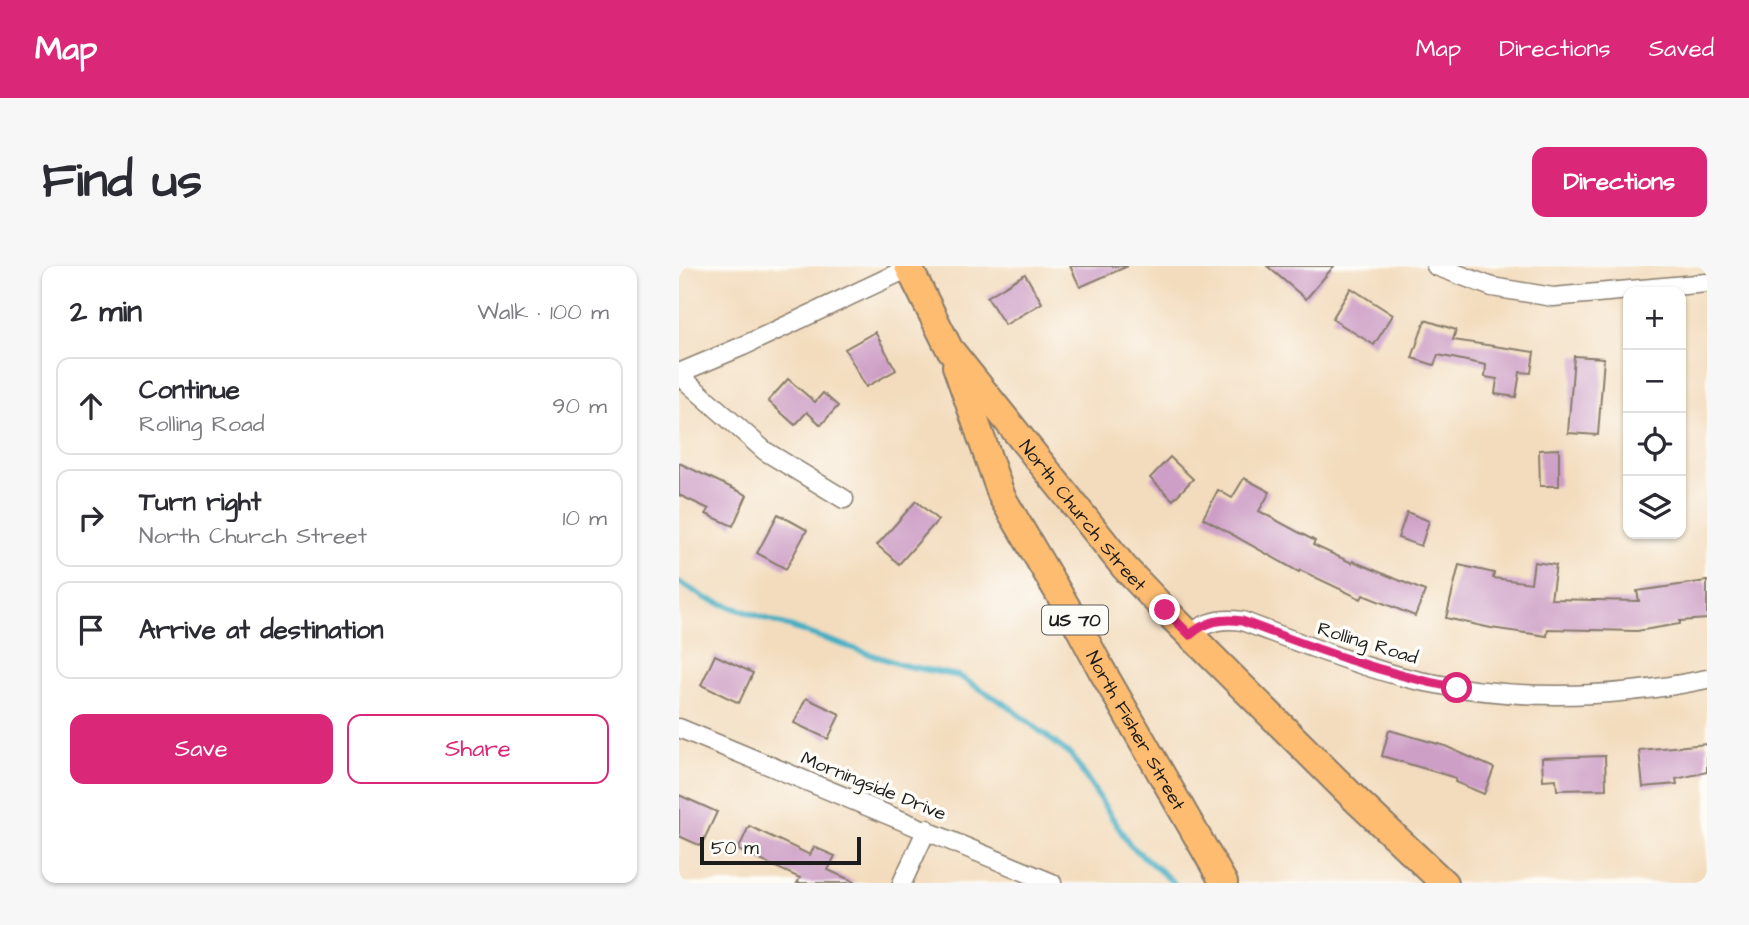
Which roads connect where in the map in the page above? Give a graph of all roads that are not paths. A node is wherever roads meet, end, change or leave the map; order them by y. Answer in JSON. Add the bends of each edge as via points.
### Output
{"nodes":[{"id":1,"x":1436,"y":266,"type":"edge"},
{"id":2,"x":910,"y":267,"type":"edge"},
{"id":3,"x":1707,"y":283,"type":"edge"},
{"id":4,"x":950,"y":348,"type":"junction"},
{"id":5,"x":679,"y":374,"type":"edge"},
{"id":6,"x":843,"y":499,"type":"dead end"},
{"id":7,"x":1190,"y":635,"type":"junction"},
{"id":8,"x":1707,"y":679,"type":"edge"},
{"id":9,"x":679,"y":728,"type":"edge"},
{"id":10,"x":927,"y":830,"type":"junction"},
{"id":11,"x":902,"y":883,"type":"edge"},
{"id":12,"x":1052,"y":883,"type":"edge"},
{"id":13,"x":1224,"y":883,"type":"edge"},
{"id":14,"x":1444,"y":883,"type":"edge"}],
"edges":[{"from":1,"to":3,"type":"street","via":[[1492,287],[1553,297]]},
{"from":2,"to":4,"type":"main road","name":"North Church Street","number":"US 70"},
{"from":2,"to":5,"type":"street"},
{"from":4,"to":7,"type":"main road","name":"North Church Street","number":"US 70","via":[[1124,567]]},
{"from":4,"to":13,"type":"main road","name":"North Fisher Street","number":"US 70","via":[[1002,497]]},
{"from":5,"to":6,"type":"street","via":[[765,451]]},
{"from":7,"to":8,"type":"street","name":"Rolling Road","via":[[1211,622],[1242,621],[1417,680],[1502,693],[1614,694]]},
{"from":7,"to":14,"type":"main road","name":"North Church Street","number":"US 70"},
{"from":9,"to":10,"type":"street","name":"Morningside Drive"},
{"from":10,"to":11,"type":"street"},
{"from":10,"to":12,"type":"street","name":"Morningside Drive"}]}
